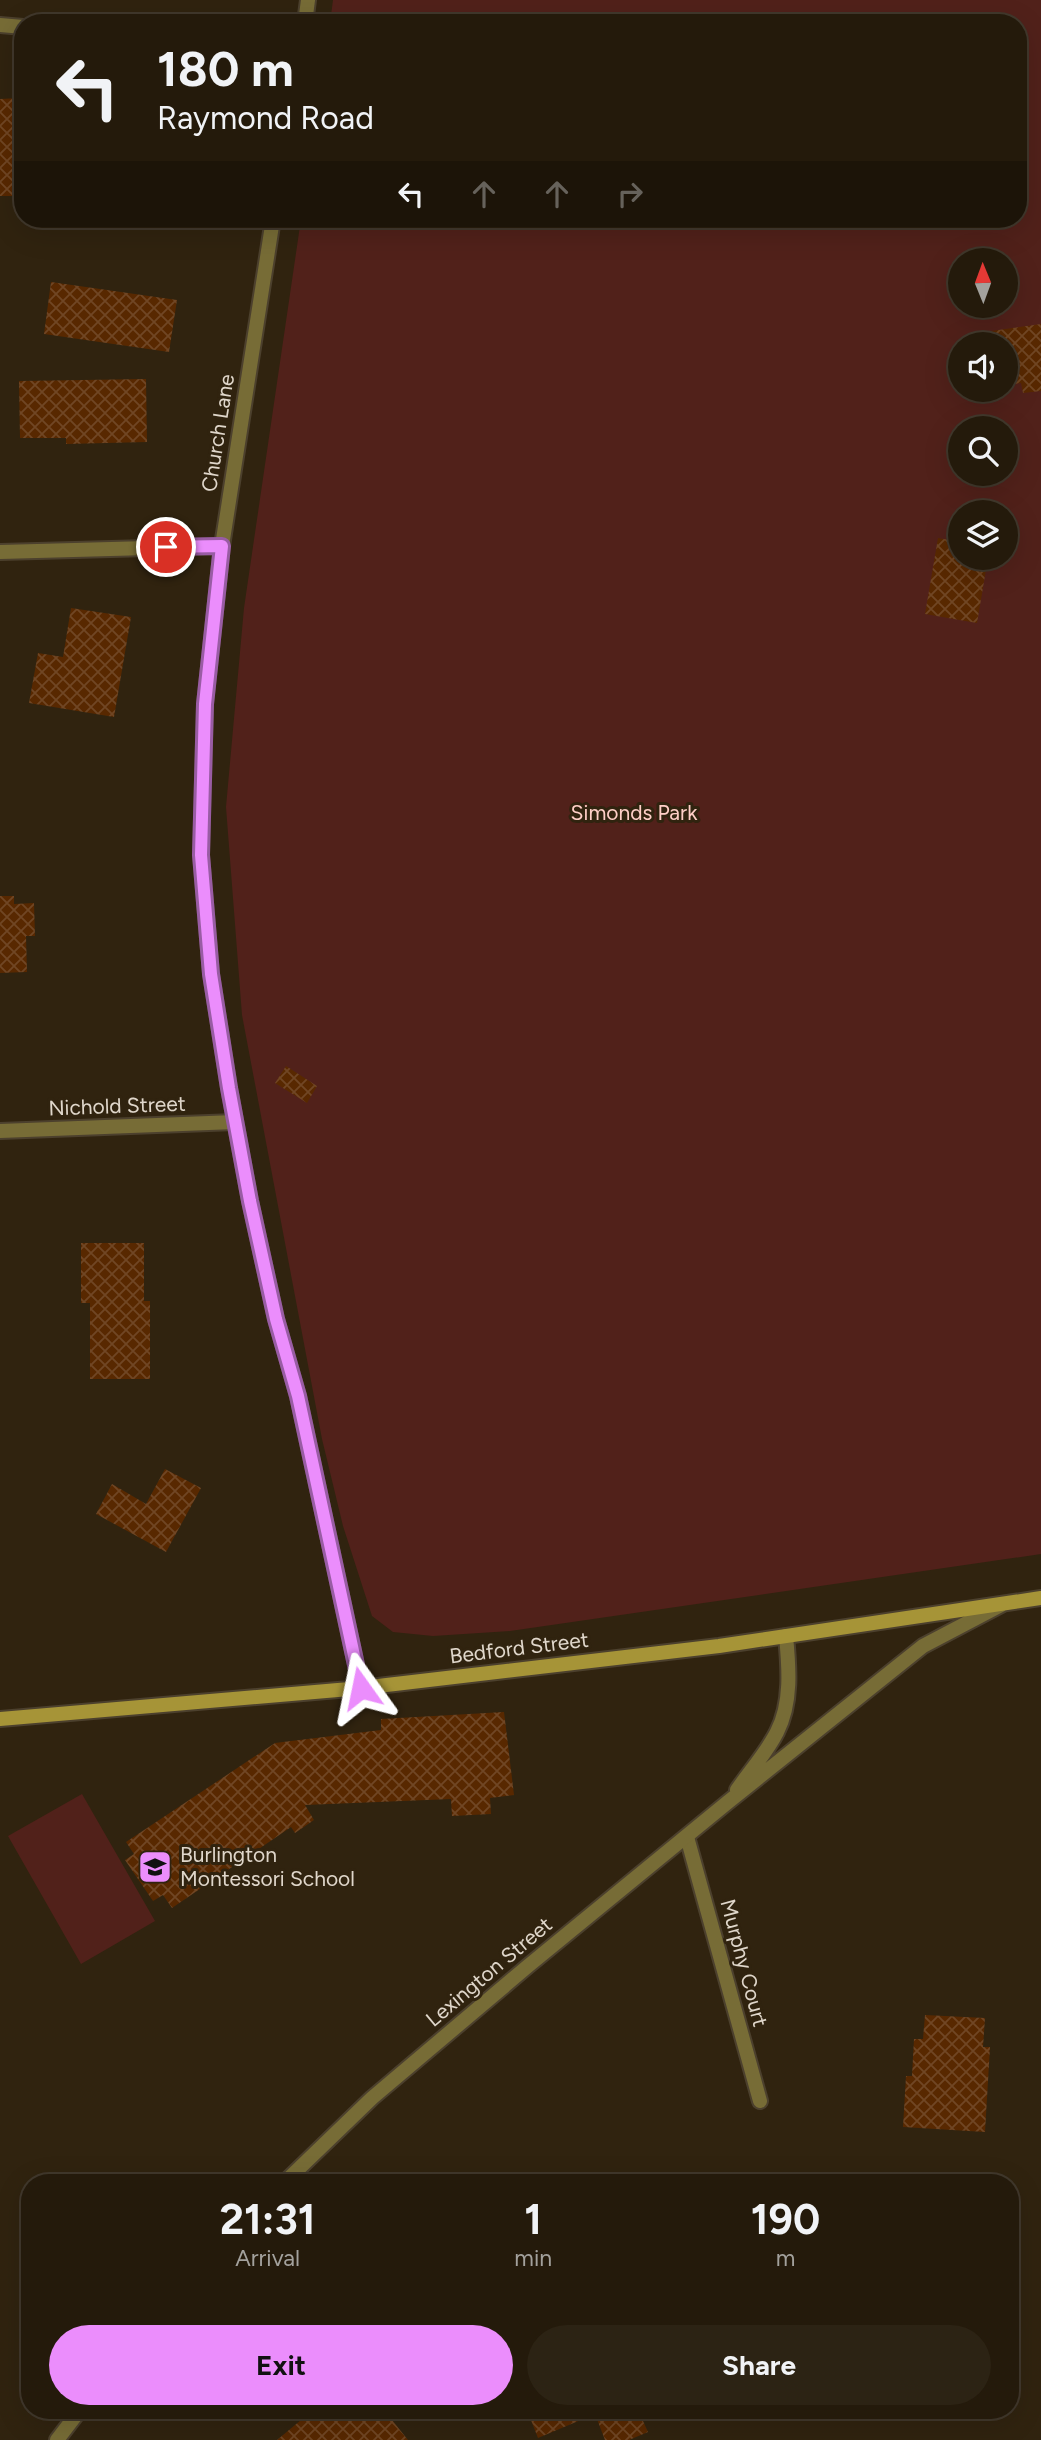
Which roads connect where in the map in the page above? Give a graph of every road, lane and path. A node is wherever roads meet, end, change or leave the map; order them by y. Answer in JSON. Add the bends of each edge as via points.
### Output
{"nodes":[{"id":1,"x":272,"y":228,"type":"edge"},
{"id":2,"x":222,"y":546,"type":"junction"},
{"id":3,"x":0,"y":552,"type":"edge"},
{"id":4,"x":235,"y":1122,"type":"junction"},
{"id":5,"x":0,"y":1131,"type":"edge"},
{"id":6,"x":1041,"y":1598,"type":"edge"},
{"id":7,"x":1005,"y":1603,"type":"junction"},
{"id":8,"x":786,"y":1636,"type":"junction"},
{"id":9,"x":361,"y":1688,"type":"junction"},
{"id":10,"x":0,"y":1719,"type":"edge"},
{"id":11,"x":728,"y":1802,"type":"junction"},
{"id":12,"x":687,"y":1837,"type":"junction"},
{"id":13,"x":760,"y":2101,"type":"dead end"},
{"id":14,"x":293,"y":2174,"type":"edge"},
{"id":15,"x":73,"y":2419,"type":"edge"},
{"id":16,"x":57,"y":2440,"type":"edge"}],
"edges":[{"from":1,"to":2,"type":"street","name":"Church Lane"},
{"from":2,"to":3,"type":"street"},
{"from":2,"to":4,"type":"street","name":"Church Lane","via":[[205,704],[201,855],[211,974]]},
{"from":4,"to":5,"type":"street","name":"Nichold Street"},
{"from":4,"to":9,"type":"street","name":"Church Lane"},
{"from":6,"to":7,"type":"main road","name":"Bedford Street"},
{"from":7,"to":8,"type":"main road","name":"Bedford Street"},
{"from":7,"to":11,"type":"street","name":"Lexington Street","via":[[923,1646]]},
{"from":8,"to":9,"type":"main road","name":"Bedford Street"},
{"from":8,"to":11,"type":"street","name":"Lexington Street","via":[[785,1714],[777,1734]]},
{"from":9,"to":10,"type":"main road","name":"Bedford Street"},
{"from":11,"to":12,"type":"street","name":"Lexington Street"},
{"from":12,"to":13,"type":"street","name":"Murphy Court"},
{"from":12,"to":14,"type":"street","name":"Lexington Street","via":[[382,2090]]},
{"from":15,"to":16,"type":"street"}]}
